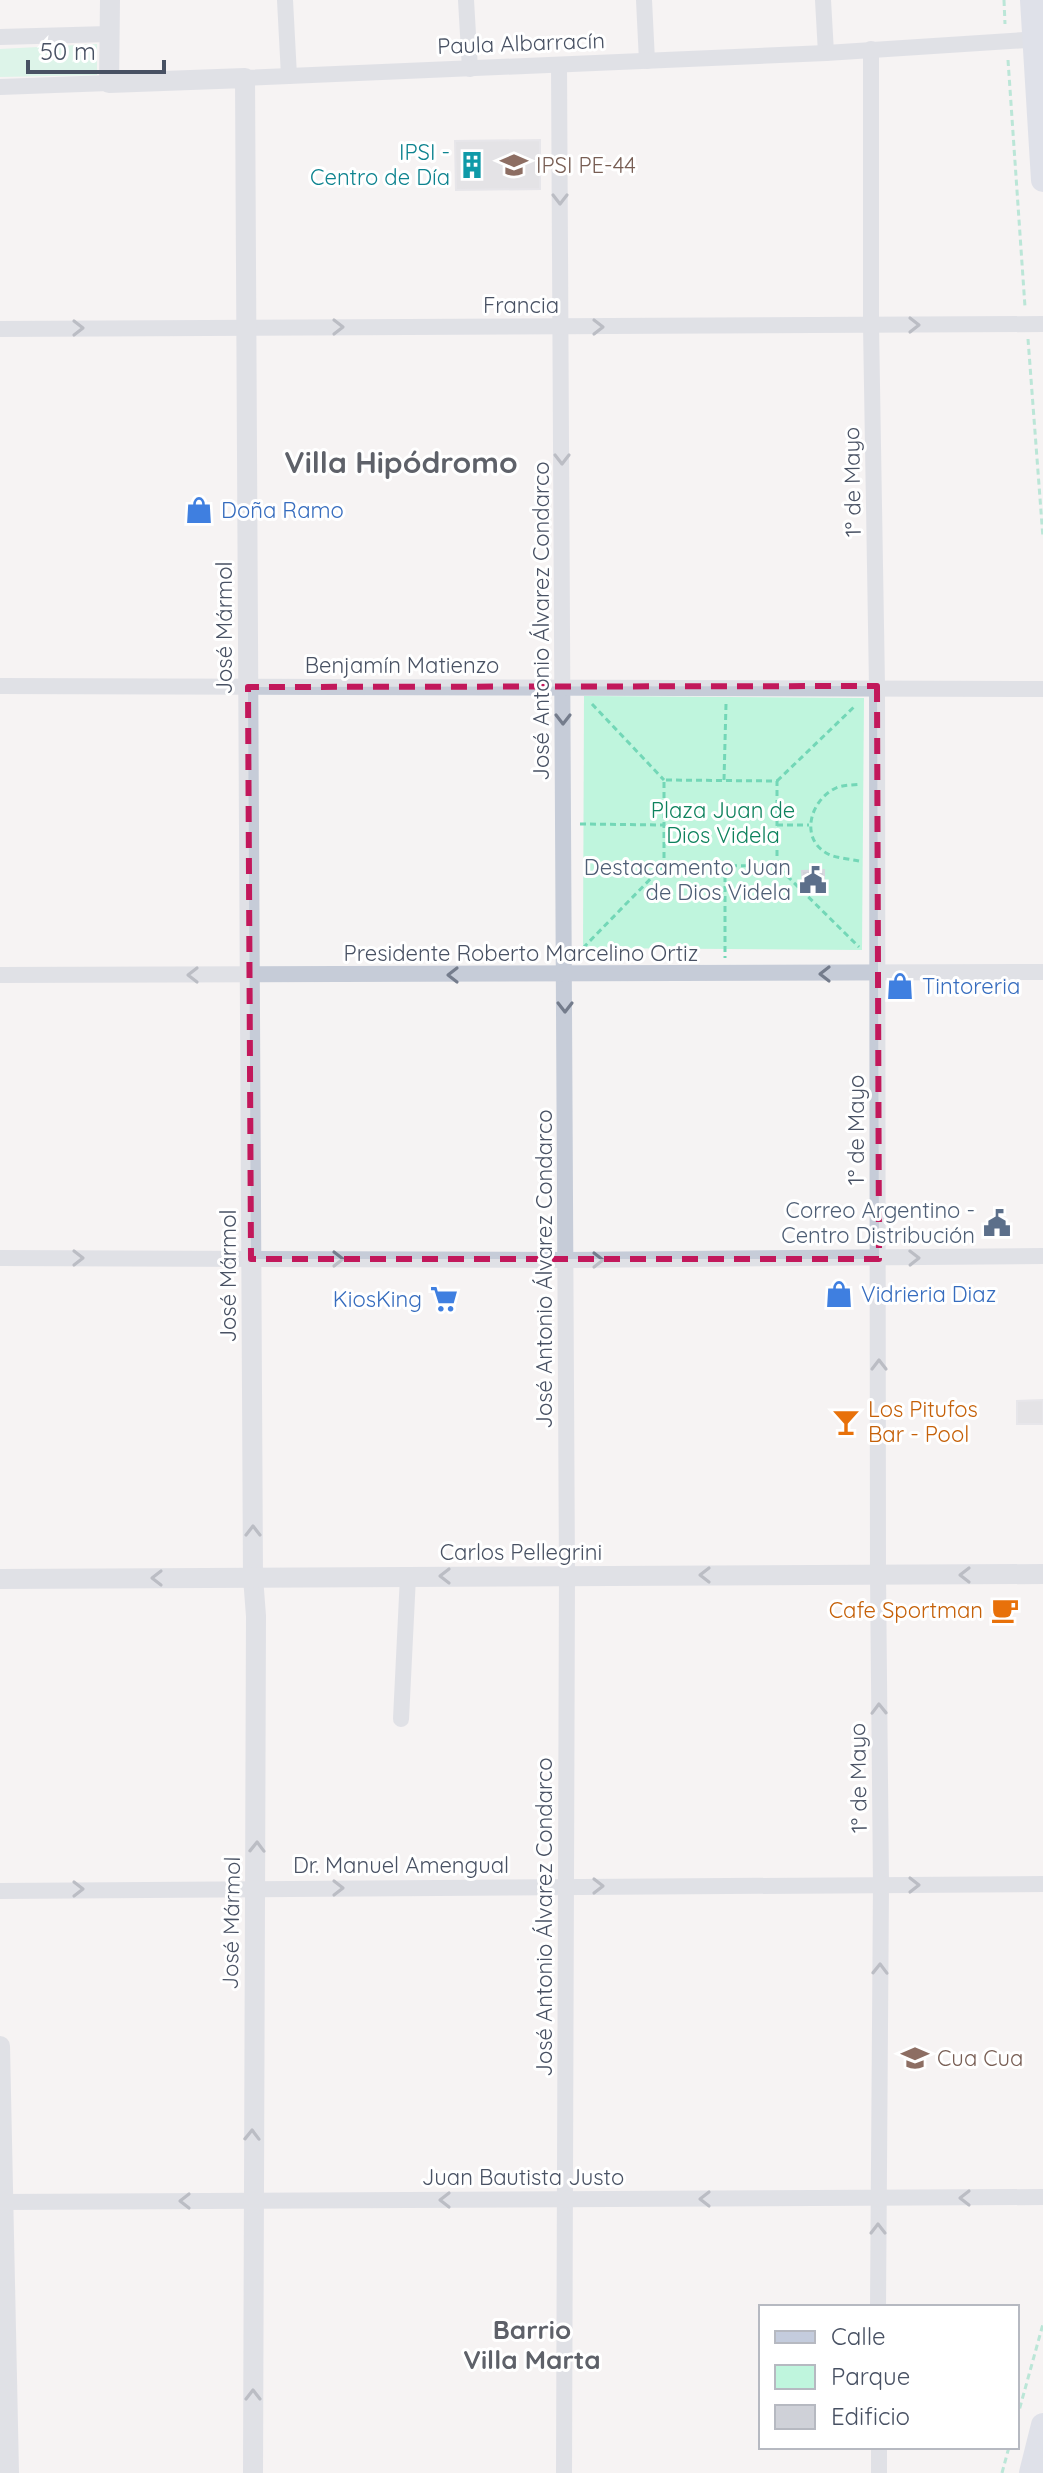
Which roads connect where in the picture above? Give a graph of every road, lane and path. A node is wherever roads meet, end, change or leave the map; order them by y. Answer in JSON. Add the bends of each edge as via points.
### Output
{"nodes":[{"id":1,"x":110,"y":0,"type":"edge"},
{"id":2,"x":285,"y":0,"type":"edge"},
{"id":3,"x":466,"y":0,"type":"edge"},
{"id":4,"x":644,"y":0,"type":"edge"},
{"id":5,"x":823,"y":0,"type":"edge"},
{"id":6,"x":1004,"y":0,"type":"edge"},
{"id":7,"x":1032,"y":0,"type":"edge"},
{"id":8,"x":109,"y":34,"type":"junction"},
{"id":9,"x":0,"y":37,"type":"edge"},
{"id":10,"x":1038,"y":38,"type":"edge"},
{"id":11,"x":1006,"y":40,"type":"junction"},
{"id":12,"x":871,"y":49,"type":"junction"},
{"id":13,"x":826,"y":53,"type":"junction"},
{"id":14,"x":647,"y":61,"type":"junction"},
{"id":15,"x":559,"y":65,"type":"junction"},
{"id":16,"x":470,"y":69,"type":"junction"},
{"id":17,"x":289,"y":76,"type":"junction"},
{"id":18,"x":245,"y":78,"type":"junction"},
{"id":19,"x":109,"y":83,"type":"junction"},
{"id":20,"x":0,"y":87,"type":"edge"},
{"id":21,"x":1043,"y":180,"type":"edge"},
{"id":22,"x":1035,"y":324,"type":"edge"},
{"id":23,"x":871,"y":325,"type":"junction"},
{"id":24,"x":561,"y":327,"type":"junction"},
{"id":25,"x":246,"y":328,"type":"junction"},
{"id":26,"x":0,"y":329,"type":"edge"},
{"id":27,"x":1043,"y":538,"type":"edge"},
{"id":28,"x":0,"y":686,"type":"edge"},
{"id":29,"x":727,"y":686,"type":"junction"},
{"id":30,"x":248,"y":687,"type":"junction"},
{"id":31,"x":563,"y":688,"type":"junction"},
{"id":32,"x":1043,"y":689,"type":"edge"},
{"id":33,"x":870,"y":692,"type":"junction"},
{"id":34,"x":584,"y":696,"type":"dead end"},
{"id":35,"x":664,"y":780,"type":"junction"},
{"id":36,"x":724,"y":780,"type":"junction"},
{"id":37,"x":777,"y":781,"type":"junction"},
{"id":38,"x":863,"y":784,"type":"dead end"},
{"id":39,"x":563,"y":824,"type":"junction"},
{"id":40,"x":664,"y":825,"type":"junction"},
{"id":41,"x":777,"y":825,"type":"junction"},
{"id":42,"x":809,"y":825,"type":"junction"},
{"id":43,"x":863,"y":861,"type":"dead end"},
{"id":44,"x":664,"y":865,"type":"junction"},
{"id":45,"x":725,"y":866,"type":"junction"},
{"id":46,"x":777,"y":866,"type":"junction"},
{"id":47,"x":583,"y":948,"type":"dead end"},
{"id":48,"x":862,"y":950,"type":"dead end"},
{"id":49,"x":1043,"y":972,"type":"edge"},
{"id":50,"x":877,"y":974,"type":"junction"},
{"id":51,"x":0,"y":975,"type":"edge"},
{"id":52,"x":250,"y":975,"type":"junction"},
{"id":53,"x":565,"y":975,"type":"junction"},
{"id":54,"x":725,"y":975,"type":"junction"},
{"id":55,"x":1043,"y":1256,"type":"edge"},
{"id":56,"x":0,"y":1258,"type":"edge"},
{"id":57,"x":251,"y":1259,"type":"junction"},
{"id":58,"x":879,"y":1259,"type":"junction"},
{"id":59,"x":566,"y":1260,"type":"junction"},
{"id":60,"x":1043,"y":1574,"type":"edge"},
{"id":61,"x":878,"y":1575,"type":"junction"},
{"id":62,"x":408,"y":1576,"type":"junction"},
{"id":63,"x":567,"y":1576,"type":"junction"},
{"id":64,"x":253,"y":1577,"type":"junction"},
{"id":65,"x":0,"y":1579,"type":"edge"},
{"id":66,"x":401,"y":1719,"type":"dead end"},
{"id":67,"x":1043,"y":1884,"type":"edge"},
{"id":68,"x":881,"y":1885,"type":"junction"},
{"id":69,"x":566,"y":1887,"type":"junction"},
{"id":70,"x":255,"y":1888,"type":"junction"},
{"id":71,"x":0,"y":1891,"type":"edge"},
{"id":72,"x":0,"y":2046,"type":"edge"},
{"id":73,"x":1043,"y":2197,"type":"edge"},
{"id":74,"x":878,"y":2198,"type":"junction"},
{"id":75,"x":565,"y":2199,"type":"junction"},
{"id":76,"x":252,"y":2201,"type":"junction"},
{"id":77,"x":3,"y":2202,"type":"junction"},
{"id":78,"x":878,"y":2305,"type":"edge"},
{"id":79,"x":1043,"y":2324,"type":"edge"},
{"id":80,"x":1019,"y":2411,"type":"edge"},
{"id":81,"x":1043,"y":2425,"type":"edge"},
{"id":82,"x":879,"y":2449,"type":"edge"},
{"id":83,"x":1008,"y":2449,"type":"edge"},
{"id":84,"x":9,"y":2473,"type":"edge"},
{"id":85,"x":253,"y":2473,"type":"edge"},
{"id":86,"x":564,"y":2473,"type":"edge"},
{"id":87,"x":879,"y":2473,"type":"edge"},
{"id":88,"x":1002,"y":2473,"type":"edge"},
{"id":89,"x":1031,"y":2473,"type":"edge"}],
"edges":[{"from":1,"to":8,"type":"street"},
{"from":2,"to":17,"type":"street"},
{"from":3,"to":16,"type":"street"},
{"from":4,"to":14,"type":"street"},
{"from":5,"to":13,"type":"street"},
{"from":6,"to":11,"type":"path"},
{"from":7,"to":10,"type":"main road"},
{"from":8,"to":9,"type":"street"},
{"from":8,"to":19,"type":"street"},
{"from":10,"to":11,"type":"street","name":"Paula Albarracín"},
{"from":10,"to":21,"type":"main road"},
{"from":11,"to":12,"type":"street","name":"Paula Albarracín"},
{"from":11,"to":22,"type":"path"},
{"from":12,"to":13,"type":"street","name":"Paula Albarracín"},
{"from":12,"to":23,"type":"street","name":"1° de Mayo"},
{"from":13,"to":14,"type":"street","name":"Paula Albarracín"},
{"from":14,"to":15,"type":"street","name":"Paula Albarracín"},
{"from":15,"to":16,"type":"street","name":"Paula Albarracín"},
{"from":15,"to":24,"type":"street","name":"José Antonio Álvarez Condarco","one_way":true},
{"from":16,"to":17,"type":"street","name":"Paula Albarracín"},
{"from":17,"to":18,"type":"street","name":"Paula Albarracín"},
{"from":18,"to":19,"type":"street","name":"Paula Albarracín"},
{"from":18,"to":25,"type":"street","name":"José Mármol"},
{"from":19,"to":20,"type":"street","name":"Paula Albarracín"},
{"from":23,"to":22,"type":"street","name":"Francia","one_way":true},
{"from":22,"to":27,"type":"path"},
{"from":24,"to":23,"type":"street","name":"Francia","one_way":true},
{"from":23,"to":33,"type":"street","name":"1° de Mayo"},
{"from":25,"to":24,"type":"street","name":"Francia","one_way":true},
{"from":24,"to":31,"type":"street","name":"José Antonio Álvarez Condarco","one_way":true},
{"from":26,"to":25,"type":"street","name":"Francia","one_way":true},
{"from":25,"to":30,"type":"street","name":"José Mármol"},
{"from":28,"to":30,"type":"street","name":"Benjamín Matienzo"},
{"from":29,"to":31,"type":"street","name":"Benjamín Matienzo"},
{"from":29,"to":33,"type":"street","name":"Benjamín Matienzo"},
{"from":29,"to":36,"type":"path"},
{"from":30,"to":31,"type":"street","name":"Benjamín Matienzo"},
{"from":30,"to":52,"type":"street","name":"José Mármol"},
{"from":31,"to":39,"type":"street","name":"José Antonio Álvarez Condarco","one_way":true},
{"from":32,"to":33,"type":"street","name":"Benjamín Matienzo"},
{"from":33,"to":37,"type":"path"},
{"from":33,"to":50,"type":"street","name":"1° de Mayo"},
{"from":34,"to":35,"type":"path"},
{"from":35,"to":36,"type":"path"},
{"from":35,"to":40,"type":"path"},
{"from":36,"to":37,"type":"path"},
{"from":37,"to":41,"type":"path"},
{"from":38,"to":42,"type":"path","via":[[836,788],[818,802]]},
{"from":39,"to":40,"type":"path"},
{"from":39,"to":53,"type":"street","name":"José Antonio Álvarez Condarco"},
{"from":40,"to":44,"type":"path"},
{"from":41,"to":42,"type":"path"},
{"from":41,"to":46,"type":"path"},
{"from":42,"to":43,"type":"path","via":[[814,842],[828,854]]},
{"from":44,"to":45,"type":"path"},
{"from":44,"to":47,"type":"path"},
{"from":45,"to":46,"type":"path"},
{"from":45,"to":54,"type":"path"},
{"from":46,"to":48,"type":"path"},
{"from":49,"to":50,"type":"street","name":"Presidente Roberto Marcelino Ortiz"},
{"from":50,"to":54,"type":"street","name":"Presidente Roberto Marcelino Ortiz","one_way":true},
{"from":50,"to":58,"type":"street","name":"1° de Mayo"},
{"from":52,"to":51,"type":"street","name":"Presidente Roberto Marcelino Ortiz","one_way":true},
{"from":53,"to":52,"type":"street","name":"Presidente Roberto Marcelino Ortiz","one_way":true},
{"from":52,"to":57,"type":"street","name":"José Mármol"},
{"from":53,"to":54,"type":"street","name":"Presidente Roberto Marcelino Ortiz"},
{"from":53,"to":59,"type":"street","name":"José Antonio Álvarez Condarco","one_way":true},
{"from":58,"to":55,"type":"street","one_way":true},
{"from":56,"to":57,"type":"street","one_way":true},
{"from":57,"to":59,"type":"street","one_way":true},
{"from":64,"to":57,"type":"street","name":"José Mármol","one_way":true},
{"from":59,"to":58,"type":"street","one_way":true},
{"from":61,"to":58,"type":"street","name":"1° de Mayo","one_way":true},
{"from":59,"to":63,"type":"street","name":"José Antonio Álvarez Condarco"},
{"from":60,"to":61,"type":"street","name":"Carlos Pellegrini","one_way":true},
{"from":61,"to":63,"type":"street","name":"Carlos Pellegrini","one_way":true},
{"from":68,"to":61,"type":"street","name":"1° de Mayo","one_way":true},
{"from":63,"to":62,"type":"street","name":"Carlos Pellegrini","one_way":true},
{"from":62,"to":64,"type":"street","name":"Carlos Pellegrini"},
{"from":62,"to":66,"type":"street"},
{"from":63,"to":69,"type":"street","name":"José Antonio Álvarez Condarco"},
{"from":64,"to":65,"type":"street","name":"Carlos Pellegrini","one_way":true},
{"from":70,"to":64,"type":"street","name":"José Mármol","one_way":true},
{"from":68,"to":67,"type":"street","name":"Dr. Manuel Amengual","one_way":true},
{"from":69,"to":68,"type":"street","name":"Dr. Manuel Amengual","one_way":true},
{"from":74,"to":68,"type":"street","name":"1° de Mayo","one_way":true},
{"from":70,"to":69,"type":"street","name":"Dr. Manuel Amengual","one_way":true},
{"from":69,"to":75,"type":"street","name":"José Antonio Álvarez Condarco"},
{"from":71,"to":70,"type":"street","name":"Dr. Manuel Amengual","one_way":true},
{"from":76,"to":70,"type":"street","name":"José Mármol","one_way":true},
{"from":72,"to":77,"type":"street"},
{"from":73,"to":74,"type":"street","name":"Juan Bautista Justo","one_way":true},
{"from":74,"to":75,"type":"street","name":"Juan Bautista Justo","one_way":true},
{"from":78,"to":74,"type":"street","name":"1° de Mayo","one_way":true},
{"from":75,"to":76,"type":"street","name":"Juan Bautista Justo","one_way":true},
{"from":75,"to":86,"type":"street","name":"José Antonio Álvarez Condarco"},
{"from":76,"to":77,"type":"street","name":"Juan Bautista Justo","one_way":true},
{"from":85,"to":76,"type":"street","name":"José Mármol","one_way":true},
{"from":77,"to":84,"type":"street"},
{"from":79,"to":80,"type":"path"},
{"from":81,"to":89,"type":"main road"},
{"from":82,"to":87,"type":"street"},
{"from":83,"to":88,"type":"path"}]}
